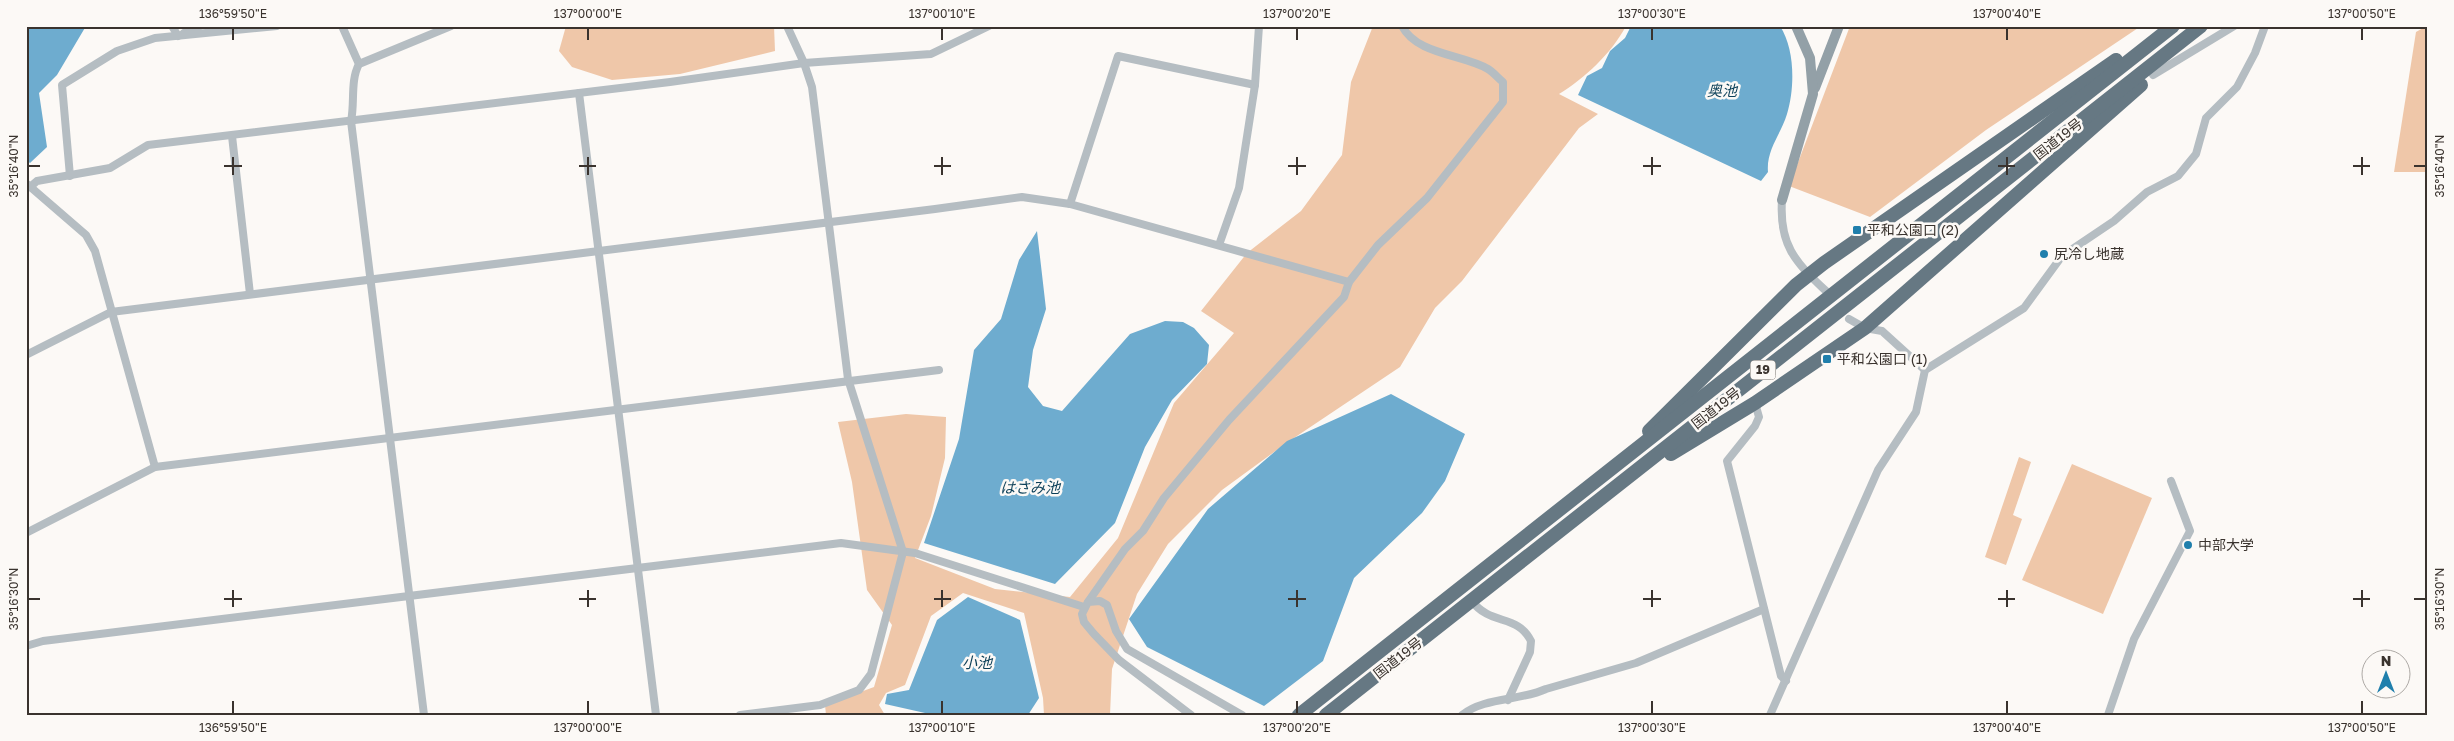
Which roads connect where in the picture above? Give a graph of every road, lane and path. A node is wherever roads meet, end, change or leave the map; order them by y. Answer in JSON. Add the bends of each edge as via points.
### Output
{"nodes":[{"id":1,"x":172,"y":26,"type":"edge"},
{"id":2,"x":200,"y":26,"type":"edge"},
{"id":3,"x":277,"y":26,"type":"edge"},
{"id":4,"x":342,"y":26,"type":"edge"},
{"id":5,"x":451,"y":26,"type":"edge"},
{"id":6,"x":787,"y":26,"type":"edge"},
{"id":7,"x":988,"y":26,"type":"edge"},
{"id":8,"x":1259,"y":26,"type":"edge"},
{"id":9,"x":1402,"y":26,"type":"edge"},
{"id":10,"x":1796,"y":26,"type":"edge"},
{"id":11,"x":1839,"y":26,"type":"edge"},
{"id":12,"x":2173,"y":26,"type":"edge"},
{"id":13,"x":2201,"y":26,"type":"edge"},
{"id":14,"x":2234,"y":26,"type":"edge"},
{"id":15,"x":2265,"y":26,"type":"edge"},
{"id":16,"x":178,"y":36,"type":"junction"},
{"id":17,"x":2151,"y":43,"type":"junction"},
{"id":18,"x":2164,"y":56,"type":"junction"},
{"id":19,"x":804,"y":63,"type":"junction"},
{"id":20,"x":360,"y":64,"type":"junction"},
{"id":21,"x":2153,"y":75,"type":"junction"},
{"id":22,"x":1255,"y":85,"type":"junction"},
{"id":23,"x":579,"y":93,"type":"junction"},
{"id":24,"x":1813,"y":94,"type":"junction"},
{"id":25,"x":350,"y":121,"type":"junction"},
{"id":26,"x":232,"y":136,"type":"junction"},
{"id":27,"x":70,"y":176,"type":"junction"},
{"id":28,"x":28,"y":185,"type":"edge"},
{"id":29,"x":1782,"y":200,"type":"joint"},
{"id":30,"x":1070,"y":204,"type":"junction"},
{"id":31,"x":830,"y":222,"type":"junction"},
{"id":32,"x":1219,"y":245,"type":"junction"},
{"id":33,"x":598,"y":250,"type":"junction"},
{"id":34,"x":1809,"y":275,"type":"junction"},
{"id":35,"x":370,"y":279,"type":"junction"},
{"id":36,"x":1349,"y":282,"type":"junction"},
{"id":37,"x":1826,"y":291,"type":"dead end"},
{"id":38,"x":250,"y":294,"type":"junction"},
{"id":39,"x":111,"y":312,"type":"junction"},
{"id":40,"x":1849,"y":319,"type":"dead end"},
{"id":41,"x":1865,"y":328,"type":"junction"},
{"id":42,"x":26,"y":355,"type":"edge"},
{"id":43,"x":939,"y":370,"type":"dead end"},
{"id":44,"x":1925,"y":370,"type":"junction"},
{"id":45,"x":848,"y":380,"type":"junction"},
{"id":46,"x":1755,"y":402,"type":"junction"},
{"id":47,"x":617,"y":408,"type":"junction"},
{"id":48,"x":389,"y":437,"type":"junction"},
{"id":49,"x":1642,"y":445,"type":"junction"},
{"id":50,"x":1652,"y":459,"type":"junction"},
{"id":51,"x":155,"y":467,"type":"junction"},
{"id":52,"x":2171,"y":481,"type":"dead end"},
{"id":53,"x":26,"y":533,"type":"edge"},
{"id":54,"x":903,"y":552,"type":"junction"},
{"id":55,"x":637,"y":568,"type":"junction"},
{"id":56,"x":409,"y":597,"type":"junction"},
{"id":57,"x":1471,"y":600,"type":"junction"},
{"id":58,"x":1086,"y":605,"type":"junction"},
{"id":59,"x":1764,"y":609,"type":"junction"},
{"id":60,"x":26,"y":646,"type":"edge"},
{"id":61,"x":1786,"y":682,"type":"junction"},
{"id":62,"x":1508,"y":700,"type":"junction"},
{"id":63,"x":820,"y":705,"type":"junction"},
{"id":64,"x":1298,"y":714,"type":"edge"},
{"id":65,"x":424,"y":715,"type":"edge"},
{"id":66,"x":656,"y":715,"type":"edge"},
{"id":67,"x":740,"y":715,"type":"edge"},
{"id":68,"x":821,"y":715,"type":"edge"},
{"id":69,"x":1191,"y":715,"type":"edge"},
{"id":70,"x":1242,"y":715,"type":"edge"},
{"id":71,"x":1326,"y":715,"type":"edge"},
{"id":72,"x":1462,"y":715,"type":"edge"},
{"id":73,"x":1770,"y":715,"type":"edge"},
{"id":74,"x":2108,"y":715,"type":"edge"}],
"edges":[{"from":1,"to":16,"type":"street"},
{"from":2,"to":16,"type":"street"},
{"from":3,"to":16,"type":"street"},
{"from":4,"to":20,"type":"street"},
{"from":5,"to":20,"type":"street"},
{"from":6,"to":19,"type":"street"},
{"from":7,"to":19,"type":"street","via":[[932,54]]},
{"from":8,"to":22,"type":"street"},
{"from":9,"to":36,"type":"street","via":[[1407,35],[1422,44],[1488,69],[1503,82],[1503,102],[1427,198],[1378,245]]},
{"from":10,"to":24,"type":"street","via":[[1810,58]]},
{"from":11,"to":24,"type":"street"},
{"from":12,"to":17,"type":"highway","name":"国道19号","number":"19"},
{"from":13,"to":18,"type":"highway","name":"国道19号","number":"19"},
{"from":14,"to":21,"type":"street"},
{"from":15,"to":44,"type":"street","via":[[2237,86],[2206,118],[2196,154],[2178,176],[2147,192],[2114,221],[2062,256],[2024,308]]},
{"from":16,"to":27,"type":"street","via":[[155,38],[117,52],[62,85]]},
{"from":17,"to":34,"type":"highway","via":[[2136,47]]},
{"from":17,"to":49,"type":"highway","name":"国道19号","number":"19"},
{"from":18,"to":21,"type":"highway"},
{"from":18,"to":50,"type":"highway","name":"国道19号","number":"19"},
{"from":19,"to":23,"type":"street"},
{"from":19,"to":31,"type":"street","via":[[815,108]]},
{"from":20,"to":25,"type":"street","via":[[354,74],[354,107]]},
{"from":21,"to":41,"type":"highway"},
{"from":22,"to":30,"type":"street","via":[[1118,56]]},
{"from":22,"to":32,"type":"street","via":[[1239,188]]},
{"from":23,"to":25,"type":"street"},
{"from":23,"to":33,"type":"street"},
{"from":24,"to":29,"type":"street"},
{"from":25,"to":26,"type":"street"},
{"from":25,"to":35,"type":"street"},
{"from":26,"to":27,"type":"street","via":[[148,145],[110,168]]},
{"from":26,"to":38,"type":"street"},
{"from":27,"to":28,"type":"street"},
{"from":28,"to":39,"type":"street","via":[[86,235],[95,251]]},
{"from":29,"to":34,"type":"street","via":[[1780,222],[1787,246]]},
{"from":30,"to":31,"type":"street","via":[[1022,197]]},
{"from":30,"to":32,"type":"street"},
{"from":31,"to":33,"type":"street"},
{"from":31,"to":45,"type":"street"},
{"from":32,"to":36,"type":"street"},
{"from":33,"to":35,"type":"street"},
{"from":33,"to":47,"type":"street"},
{"from":34,"to":37,"type":"street"},
{"from":34,"to":49,"type":"highway","via":[[1650,427]]},
{"from":35,"to":38,"type":"street"},
{"from":35,"to":48,"type":"street"},
{"from":36,"to":58,"type":"street","via":[[1344,297],[1229,420],[1170,491]]},
{"from":38,"to":39,"type":"street"},
{"from":39,"to":42,"type":"street"},
{"from":39,"to":51,"type":"street"},
{"from":40,"to":41,"type":"street"},
{"from":41,"to":44,"type":"street","via":[[1882,331]]},
{"from":41,"to":46,"type":"highway"},
{"from":43,"to":45,"type":"street"},
{"from":44,"to":61,"type":"street","via":[[1916,412],[1878,470]]},
{"from":45,"to":47,"type":"street"},
{"from":45,"to":54,"type":"street"},
{"from":46,"to":50,"type":"highway","via":[[1667,456]]},
{"from":46,"to":59,"type":"street","via":[[1759,416],[1755,426],[1727,461]]},
{"from":47,"to":48,"type":"street"},
{"from":47,"to":55,"type":"street"},
{"from":48,"to":51,"type":"street"},
{"from":48,"to":56,"type":"street"},
{"from":49,"to":64,"type":"highway","name":"国道19号","number":"19"},
{"from":50,"to":57,"type":"highway","name":"国道19号","number":"19"},
{"from":51,"to":53,"type":"street"},
{"from":52,"to":74,"type":"street","via":[[2190,530],[2134,639]]},
{"from":54,"to":55,"type":"street","via":[[841,543]]},
{"from":54,"to":58,"type":"street"},
{"from":54,"to":63,"type":"street","via":[[871,674],[859,690]]},
{"from":55,"to":56,"type":"street"},
{"from":55,"to":66,"type":"street"},
{"from":56,"to":60,"type":"street","via":[[43,641]]},
{"from":56,"to":65,"type":"street"},
{"from":57,"to":62,"type":"street","via":[[1485,615],[1522,626],[1531,641],[1530,652]]},
{"from":57,"to":71,"type":"highway","name":"国道19号","number":"19"},
{"from":58,"to":69,"type":"street","via":[[1084,622],[1119,660]]},
{"from":58,"to":70,"type":"street","via":[[1100,601],[1107,605],[1116,631],[1127,649]]},
{"from":59,"to":61,"type":"street","via":[[1781,676]]},
{"from":59,"to":62,"type":"street","via":[[1636,663],[1532,696]]},
{"from":61,"to":73,"type":"street"},
{"from":62,"to":72,"type":"street","via":[[1482,705]]},
{"from":63,"to":67,"type":"street"},
{"from":63,"to":68,"type":"street"}]}
